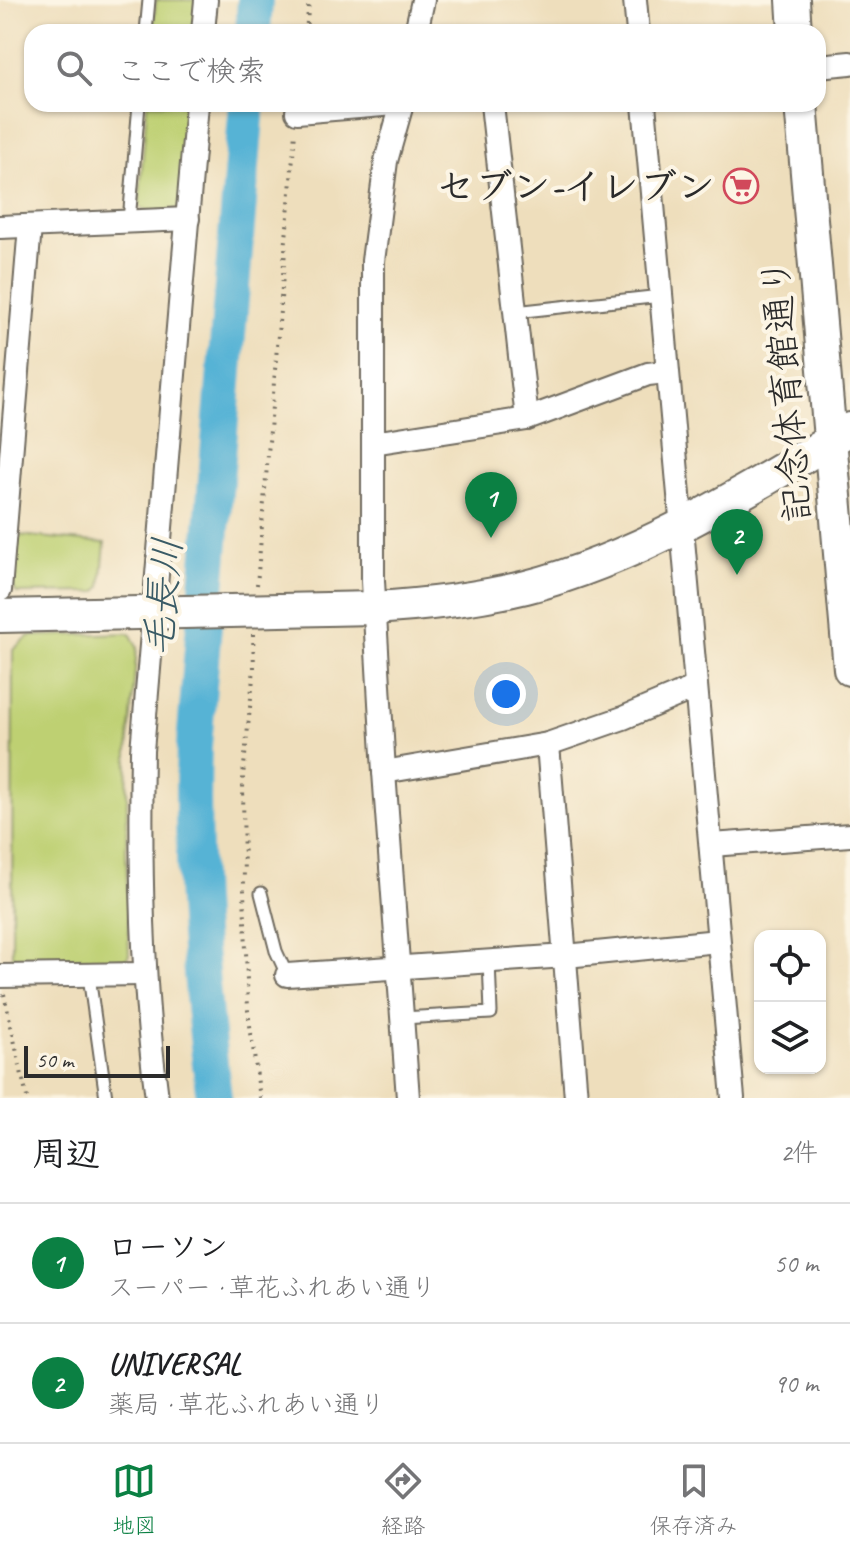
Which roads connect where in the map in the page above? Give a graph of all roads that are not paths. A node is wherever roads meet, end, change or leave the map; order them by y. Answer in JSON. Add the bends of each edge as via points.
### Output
{"nodes":[{"id":1,"x":149,"y":0,"type":"edge"},
{"id":2,"x":206,"y":0,"type":"edge"},
{"id":3,"x":423,"y":0,"type":"edge"},
{"id":4,"x":635,"y":0,"type":"edge"},
{"id":5,"x":793,"y":0,"type":"edge"},
{"id":6,"x":147,"y":24,"type":"edge"},
{"id":7,"x":204,"y":24,"type":"edge"},
{"id":8,"x":418,"y":24,"type":"edge"},
{"id":9,"x":637,"y":24,"type":"edge"},
{"id":10,"x":794,"y":24,"type":"edge"},
{"id":11,"x":850,"y":63,"type":"edge"},
{"id":12,"x":826,"y":65,"type":"edge"},
{"id":13,"x":138,"y":112,"type":"edge"},
{"id":14,"x":196,"y":112,"type":"edge"},
{"id":15,"x":400,"y":112,"type":"edge"},
{"id":16,"x":493,"y":112,"type":"edge"},
{"id":17,"x":645,"y":112,"type":"edge"},
{"id":18,"x":802,"y":112,"type":"edge"},
{"id":19,"x":188,"y":219,"type":"junction"},
{"id":20,"x":129,"y":221,"type":"junction"},
{"id":21,"x":30,"y":226,"type":"junction"},
{"id":22,"x":0,"y":227,"type":"edge"},
{"id":23,"x":661,"y":296,"type":"junction"},
{"id":24,"x":515,"y":312,"type":"junction"},
{"id":25,"x":666,"y":372,"type":"junction"},
{"id":26,"x":527,"y":419,"type":"junction"},
{"id":27,"x":840,"y":435,"type":"edge"},
{"id":28,"x":373,"y":443,"type":"junction"},
{"id":29,"x":681,"y":525,"type":"junction"},
{"id":30,"x":0,"y":590,"type":"edge"},
{"id":31,"x":374,"y":608,"type":"junction"},
{"id":32,"x":157,"y":613,"type":"junction"},
{"id":33,"x":0,"y":616,"type":"edge"},
{"id":34,"x":850,"y":669,"type":"edge"},
{"id":35,"x":694,"y":688,"type":"junction"},
{"id":36,"x":548,"y":744,"type":"junction"},
{"id":37,"x":384,"y":772,"type":"junction"},
{"id":38,"x":850,"y":835,"type":"edge"},
{"id":39,"x":712,"y":845,"type":"junction"},
{"id":40,"x":261,"y":893,"type":"dead end"},
{"id":41,"x":718,"y":941,"type":"junction"},
{"id":42,"x":566,"y":956,"type":"junction"},
{"id":43,"x":489,"y":960,"type":"junction"},
{"id":44,"x":397,"y":967,"type":"junction"},
{"id":45,"x":144,"y":974,"type":"junction"},
{"id":46,"x":287,"y":975,"type":"joint"},
{"id":47,"x":89,"y":976,"type":"junction"},
{"id":48,"x":2,"y":983,"type":"edge"},
{"id":49,"x":402,"y":1018,"type":"junction"},
{"id":50,"x":106,"y":1098,"type":"edge"},
{"id":51,"x":157,"y":1098,"type":"edge"},
{"id":52,"x":408,"y":1098,"type":"edge"},
{"id":53,"x":576,"y":1098,"type":"edge"},
{"id":54,"x":733,"y":1098,"type":"edge"}],
"edges":[{"from":1,"to":6,"type":"lane"},
{"from":2,"to":7,"type":"street"},
{"from":3,"to":8,"type":"street"},
{"from":4,"to":9,"type":"street"},
{"from":5,"to":10,"type":"street"},
{"from":11,"to":12,"type":"street"},
{"from":13,"to":20,"type":"lane"},
{"from":14,"to":19,"type":"street"},
{"from":15,"to":28,"type":"street","via":[[386,161],[373,261]]},
{"from":16,"to":24,"type":"street"},
{"from":17,"to":23,"type":"street"},
{"from":18,"to":27,"type":"street","name":"記念体育館通り"},
{"from":19,"to":20,"type":"street"},
{"from":19,"to":32,"type":"street"},
{"from":20,"to":21,"type":"street"},
{"from":21,"to":22,"type":"street"},
{"from":21,"to":30,"type":"street"},
{"from":23,"to":24,"type":"lane"},
{"from":23,"to":25,"type":"street"},
{"from":24,"to":26,"type":"street"},
{"from":25,"to":26,"type":"street"},
{"from":25,"to":29,"type":"street"},
{"from":26,"to":28,"type":"street"},
{"from":27,"to":29,"type":"street"},
{"from":27,"to":34,"type":"street","name":"記念体育館通り"},
{"from":28,"to":31,"type":"street"},
{"from":29,"to":31,"type":"street","via":[[629,551],[527,587]]},
{"from":29,"to":35,"type":"street"},
{"from":31,"to":32,"type":"street"},
{"from":31,"to":37,"type":"street"},
{"from":32,"to":33,"type":"street"},
{"from":32,"to":45,"type":"street","via":[[141,781]]},
{"from":35,"to":36,"type":"street"},
{"from":35,"to":39,"type":"street"},
{"from":36,"to":37,"type":"street"},
{"from":36,"to":42,"type":"street"},
{"from":37,"to":44,"type":"street"},
{"from":38,"to":39,"type":"street"},
{"from":39,"to":41,"type":"street"},
{"from":40,"to":46,"type":"lane"},
{"from":41,"to":42,"type":"street"},
{"from":41,"to":54,"type":"street"},
{"from":42,"to":43,"type":"street"},
{"from":42,"to":53,"type":"street"},
{"from":43,"to":44,"type":"street"},
{"from":43,"to":49,"type":"lane","via":[[491,1013]]},
{"from":44,"to":46,"type":"street"},
{"from":44,"to":49,"type":"street"},
{"from":45,"to":47,"type":"street"},
{"from":45,"to":51,"type":"street"},
{"from":47,"to":48,"type":"street"},
{"from":47,"to":50,"type":"lane"},
{"from":49,"to":52,"type":"street"}]}
